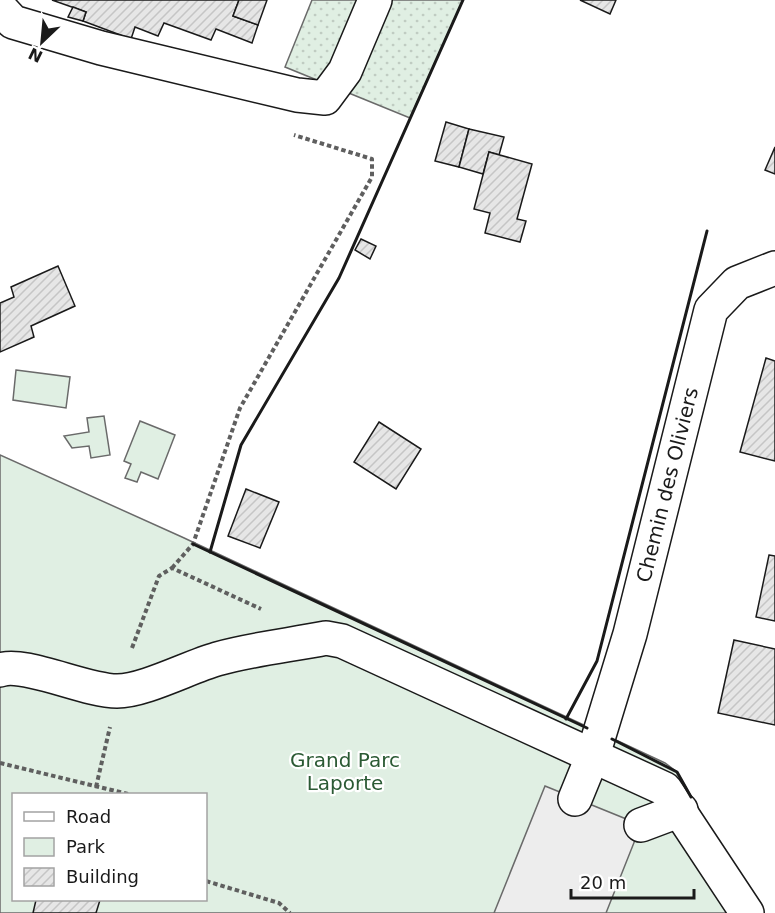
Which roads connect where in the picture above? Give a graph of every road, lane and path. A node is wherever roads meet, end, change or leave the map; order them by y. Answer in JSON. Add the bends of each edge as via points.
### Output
{"nodes":[{"id":1,"x":375,"y":0,"type":"edge"},
{"id":2,"x":0,"y":8,"type":"edge"},
{"id":3,"x":372,"y":159,"type":"dead end"},
{"id":4,"x":775,"y":268,"type":"edge"},
{"id":5,"x":172,"y":568,"type":"junction"},
{"id":6,"x":264,"y":610,"type":"dead end"},
{"id":7,"x":0,"y":670,"type":"edge"},
{"id":8,"x":125,"y":690,"type":"junction"},
{"id":9,"x":596,"y":745,"type":"junction"},
{"id":10,"x":0,"y":764,"type":"edge"},
{"id":11,"x":96,"y":787,"type":"junction"},
{"id":12,"x":120,"y":793,"type":"edge"},
{"id":13,"x":575,"y":799,"type":"dead end"},
{"id":14,"x":681,"y":810,"type":"junction"},
{"id":15,"x":641,"y":825,"type":"dead end"},
{"id":16,"x":207,"y":882,"type":"edge"},
{"id":17,"x":290,"y":913,"type":"edge"},
{"id":18,"x":747,"y":913,"type":"edge"}],
"edges":[{"from":1,"to":2,"type":"street","via":[[345,71],[325,98],[297,95],[101,48],[13,22]]},
{"from":3,"to":5,"type":"path","via":[[372,177],[240,408],[193,544]]},
{"from":4,"to":9,"type":"street","name":"Chemin des Oliviers","via":[[737,283],[711,310],[630,634]]},
{"from":5,"to":6,"type":"path"},
{"from":5,"to":8,"type":"path","via":[[159,576],[125,666]]},
{"from":7,"to":8,"type":"street","via":[[26,671],[76,685]]},
{"from":8,"to":9,"type":"street","via":[[219,658],[326,638],[342,641]]},
{"from":8,"to":11,"type":"path"},
{"from":9,"to":13,"type":"street","name":"Chemin des Oliviers"},
{"from":9,"to":14,"type":"street","via":[[666,789]]},
{"from":10,"to":11,"type":"path"},
{"from":11,"to":12,"type":"path"},
{"from":14,"to":15,"type":"street"},
{"from":14,"to":18,"type":"street"},
{"from":16,"to":17,"type":"path","via":[[279,903]]}]}
